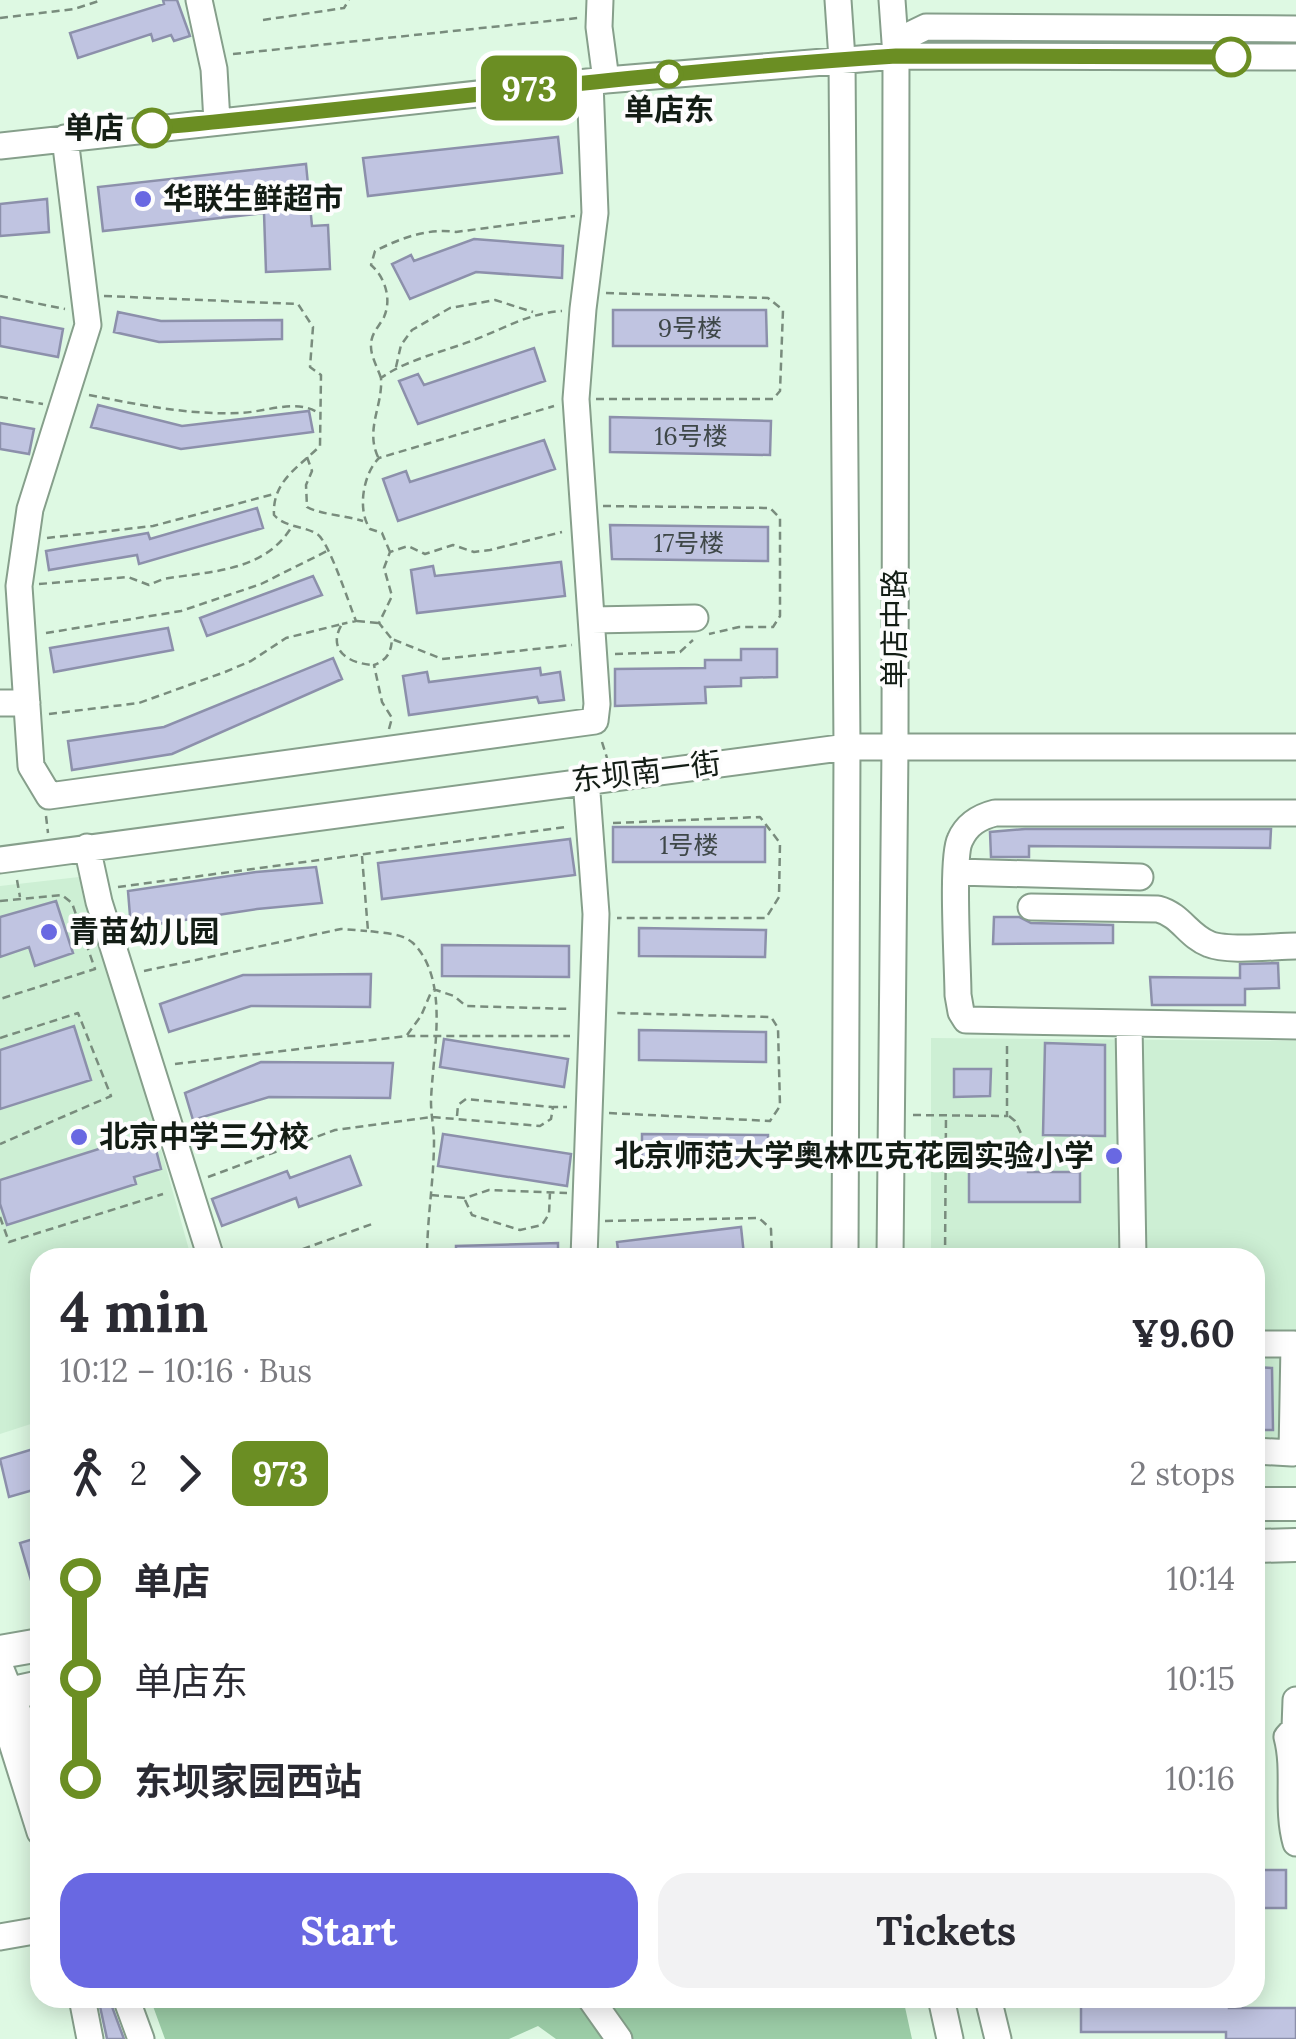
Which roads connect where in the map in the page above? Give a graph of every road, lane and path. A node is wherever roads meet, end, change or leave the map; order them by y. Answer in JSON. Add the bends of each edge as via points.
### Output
{"nodes":[{"id":1,"x":102,"y":0,"type":"edge"},
{"id":2,"x":199,"y":0,"type":"edge"},
{"id":3,"x":349,"y":0,"type":"edge"},
{"id":4,"x":838,"y":0,"type":"edge"},
{"id":5,"x":892,"y":0,"type":"edge"},
{"id":6,"x":600,"y":8,"type":"edge"},
{"id":7,"x":0,"y":18,"type":"edge"},
{"id":8,"x":263,"y":20,"type":"dead end"},
{"id":9,"x":1296,"y":29,"type":"edge"},
{"id":10,"x":1296,"y":44,"type":"edge"},
{"id":11,"x":895,"y":49,"type":"junction"},
{"id":12,"x":212,"y":57,"type":"junction"},
{"id":13,"x":1296,"y":57,"type":"edge"},
{"id":14,"x":842,"y":60,"type":"junction"},
{"id":15,"x":598,"y":81,"type":"junction"},
{"id":16,"x":217,"y":122,"type":"junction"},
{"id":17,"x":64,"y":138,"type":"junction"},
{"id":18,"x":0,"y":146,"type":"edge"},
{"id":19,"x":596,"y":214,"type":"junction"},
{"id":20,"x":0,"y":296,"type":"edge"},
{"id":21,"x":585,"y":301,"type":"junction"},
{"id":22,"x":85,"y":304,"type":"junction"},
{"id":23,"x":535,"y":313,"type":"junction"},
{"id":24,"x":396,"y":368,"type":"junction"},
{"id":25,"x":380,"y":378,"type":"junction"},
{"id":26,"x":0,"y":397,"type":"edge"},
{"id":27,"x":64,"y":399,"type":"junction"},
{"id":28,"x":576,"y":400,"type":"junction"},
{"id":29,"x":318,"y":413,"type":"junction"},
{"id":30,"x":308,"y":457,"type":"junction"},
{"id":31,"x":379,"y":458,"type":"junction"},
{"id":32,"x":276,"y":494,"type":"junction"},
{"id":33,"x":584,"y":516,"type":"junction"},
{"id":34,"x":364,"y":522,"type":"junction"},
{"id":35,"x":292,"y":527,"type":"junction"},
{"id":36,"x":26,"y":540,"type":"junction"},
{"id":37,"x":330,"y":549,"type":"junction"},
{"id":38,"x":390,"y":552,"type":"junction"},
{"id":39,"x":9,"y":586,"type":"edge"},
{"id":40,"x":696,"y":618,"type":"dead end"},
{"id":41,"x":356,"y":621,"type":"junction"},
{"id":42,"x":379,"y":623,"type":"junction"},
{"id":43,"x":342,"y":624,"type":"junction"},
{"id":44,"x":22,"y":638,"type":"junction"},
{"id":45,"x":392,"y":639,"type":"junction"},
{"id":46,"x":593,"y":639,"type":"junction"},
{"id":47,"x":374,"y":665,"type":"junction"},
{"id":48,"x":0,"y":703,"type":"edge"},
{"id":49,"x":27,"y":710,"type":"junction"},
{"id":50,"x":595,"y":721,"type":"junction"},
{"id":51,"x":848,"y":747,"type":"junction"},
{"id":52,"x":895,"y":747,"type":"junction"},
{"id":53,"x":1296,"y":748,"type":"edge"},
{"id":54,"x":393,"y":749,"type":"junction"},
{"id":55,"x":613,"y":776,"type":"junction"},
{"id":56,"x":586,"y":780,"type":"junction"},
{"id":57,"x":49,"y":796,"type":"junction"},
{"id":58,"x":1296,"y":813,"type":"edge"},
{"id":59,"x":589,"y":824,"type":"junction"},
{"id":60,"x":87,"y":846,"type":"junction"},
{"id":61,"x":52,"y":852,"type":"junction"},
{"id":62,"x":362,"y":854,"type":"junction"},
{"id":63,"x":0,"y":860,"type":"edge"},
{"id":64,"x":957,"y":872,"type":"junction"},
{"id":65,"x":1140,"y":877,"type":"dead end"},
{"id":66,"x":96,"y":890,"type":"junction"},
{"id":67,"x":0,"y":901,"type":"edge"},
{"id":68,"x":1031,"y":907,"type":"dead end"},
{"id":69,"x":596,"y":914,"type":"junction"},
{"id":70,"x":368,"y":932,"type":"junction"},
{"id":71,"x":1296,"y":946,"type":"edge"},
{"id":72,"x":122,"y":976,"type":"junction"},
{"id":73,"x":433,"y":989,"type":"junction"},
{"id":74,"x":0,"y":998,"type":"edge"},
{"id":75,"x":593,"y":1010,"type":"junction"},
{"id":76,"x":1129,"y":1024,"type":"junction"},
{"id":77,"x":1296,"y":1026,"type":"edge"},
{"id":78,"x":438,"y":1034,"type":"junction"},
{"id":79,"x":406,"y":1036,"type":"junction"},
{"id":80,"x":592,"y":1036,"type":"junction"},
{"id":81,"x":0,"y":1038,"type":"edge"},
{"id":82,"x":1006,"y":1055,"type":"dead end"},
{"id":83,"x":151,"y":1068,"type":"junction"},
{"id":84,"x":553,"y":1107,"type":"junction"},
{"id":85,"x":589,"y":1108,"type":"junction"},
{"id":86,"x":891,"y":1114,"type":"junction"},
{"id":87,"x":946,"y":1115,"type":"junction"},
{"id":88,"x":1008,"y":1116,"type":"junction"},
{"id":89,"x":432,"y":1117,"type":"junction"},
{"id":90,"x":457,"y":1118,"type":"junction"},
{"id":91,"x":0,"y":1144,"type":"edge"},
{"id":92,"x":1066,"y":1158,"type":"dead end"},
{"id":93,"x":188,"y":1184,"type":"junction"},
{"id":94,"x":550,"y":1192,"type":"junction"},
{"id":95,"x":163,"y":1194,"type":"dead end"},
{"id":96,"x":584,"y":1194,"type":"junction"},
{"id":97,"x":430,"y":1195,"type":"junction"},
{"id":98,"x":465,"y":1198,"type":"junction"},
{"id":99,"x":0,"y":1216,"type":"edge"},
{"id":100,"x":584,"y":1222,"type":"junction"},
{"id":101,"x":372,"y":1224,"type":"dead end"},
{"id":102,"x":9,"y":1242,"type":"junction"},
{"id":103,"x":0,"y":1245,"type":"edge"},
{"id":104,"x":207,"y":1248,"type":"edge"},
{"id":105,"x":306,"y":1248,"type":"edge"},
{"id":106,"x":427,"y":1248,"type":"edge"},
{"id":107,"x":584,"y":1248,"type":"edge"},
{"id":108,"x":772,"y":1248,"type":"edge"},
{"id":109,"x":846,"y":1248,"type":"edge"},
{"id":110,"x":890,"y":1248,"type":"edge"},
{"id":111,"x":944,"y":1248,"type":"edge"},
{"id":112,"x":1133,"y":1248,"type":"edge"},
{"id":113,"x":1265,"y":1344,"type":"edge"},
{"id":114,"x":1265,"y":1452,"type":"edge"},
{"id":115,"x":1294,"y":1453,"type":"edge"},
{"id":116,"x":1265,"y":1504,"type":"edge"},
{"id":117,"x":1296,"y":1504,"type":"edge"},
{"id":118,"x":1265,"y":1546,"type":"edge"},
{"id":119,"x":1296,"y":1546,"type":"edge"},
{"id":120,"x":30,"y":1647,"type":"edge"},
{"id":121,"x":0,"y":1652,"type":"edge"},
{"id":122,"x":10,"y":1690,"type":"edge"},
{"id":123,"x":1296,"y":1700,"type":"edge"},
{"id":124,"x":30,"y":1741,"type":"edge"},
{"id":125,"x":30,"y":1785,"type":"edge"},
{"id":126,"x":1296,"y":1842,"type":"edge"},
{"id":127,"x":30,"y":1932,"type":"edge"},
{"id":128,"x":0,"y":1936,"type":"edge"},
{"id":129,"x":84,"y":2008,"type":"edge"},
{"id":130,"x":130,"y":2008,"type":"edge"},
{"id":131,"x":597,"y":2008,"type":"edge"},
{"id":132,"x":944,"y":2008,"type":"edge"},
{"id":133,"x":990,"y":2008,"type":"edge"},
{"id":134,"x":90,"y":2039,"type":"edge"},
{"id":135,"x":141,"y":2039,"type":"edge"},
{"id":136,"x":619,"y":2039,"type":"edge"},
{"id":137,"x":950,"y":2039,"type":"edge"},
{"id":138,"x":998,"y":2039,"type":"edge"}],
"edges":[{"from":1,"to":7,"type":"path"},
{"from":2,"to":12,"type":"street"},
{"from":3,"to":8,"type":"path","via":[[344,8]]},
{"from":4,"to":14,"type":"street","name":"单店中路"},
{"from":5,"to":11,"type":"street","name":"单店中路"},
{"from":6,"to":12,"type":"path"},
{"from":6,"to":15,"type":"street"},
{"from":9,"to":11,"type":"street","via":[[926,27]]},
{"from":10,"to":11,"type":"street"},
{"from":11,"to":13,"type":"street"},
{"from":11,"to":14,"type":"street"},
{"from":11,"to":52,"type":"street","name":"单店中路"},
{"from":12,"to":16,"type":"street"},
{"from":14,"to":15,"type":"street"},
{"from":14,"to":51,"type":"street","name":"单店中路"},
{"from":15,"to":16,"type":"street"},
{"from":15,"to":19,"type":"street"},
{"from":16,"to":17,"type":"street"},
{"from":17,"to":18,"type":"street"},
{"from":17,"to":22,"type":"street"},
{"from":19,"to":21,"type":"street"},
{"from":19,"to":25,"type":"path","via":[[438,230],[375,252],[371,264],[387,298],[370,345]]},
{"from":20,"to":22,"type":"path"},
{"from":21,"to":23,"type":"path"},
{"from":21,"to":28,"type":"street"},
{"from":21,"to":28,"type":"path","via":[[768,298],[782,310],[780,391],[774,400]]},
{"from":22,"to":27,"type":"street","via":[[88,325]]},
{"from":22,"to":29,"type":"path","via":[[298,304],[313,327],[310,366],[321,375]]},
{"from":23,"to":24,"type":"path"},
{"from":23,"to":24,"type":"path","via":[[495,300],[450,308],[412,330]]},
{"from":24,"to":25,"type":"path"},
{"from":25,"to":31,"type":"path","via":[[373,429]]},
{"from":26,"to":27,"type":"path"},
{"from":27,"to":29,"type":"path","via":[[184,413],[305,405]]},
{"from":27,"to":36,"type":"street"},
{"from":28,"to":31,"type":"path"},
{"from":28,"to":33,"type":"street"},
{"from":29,"to":30,"type":"path","via":[[320,446]]},
{"from":30,"to":32,"type":"path"},
{"from":30,"to":34,"type":"path","via":[[307,508]]},
{"from":31,"to":34,"type":"path","via":[[365,482]]},
{"from":32,"to":35,"type":"path","via":[[274,515]]},
{"from":32,"to":36,"type":"path","via":[[153,526]]},
{"from":33,"to":38,"type":"path","via":[[490,550],[453,545],[425,554],[408,546]]},
{"from":33,"to":46,"type":"street"},
{"from":33,"to":46,"type":"path","via":[[770,508],[780,518],[780,616],[774,626],[697,637],[680,652]]},
{"from":34,"to":38,"type":"path","via":[[382,533]]},
{"from":35,"to":37,"type":"path","via":[[321,536]]},
{"from":35,"to":39,"type":"path","via":[[254,563],[150,585],[128,577]]},
{"from":36,"to":39,"type":"street"},
{"from":37,"to":41,"type":"path"},
{"from":37,"to":44,"type":"path","via":[[260,584],[180,610]]},
{"from":38,"to":42,"type":"path","via":[[384,568],[392,596]]},
{"from":39,"to":44,"type":"street"},
{"from":40,"to":46,"type":"street"},
{"from":41,"to":42,"type":"path"},
{"from":41,"to":43,"type":"path"},
{"from":42,"to":45,"type":"path"},
{"from":43,"to":47,"type":"path","via":[[336,634],[344,656]]},
{"from":43,"to":49,"type":"path","via":[[286,638],[251,661],[139,703]]},
{"from":44,"to":49,"type":"street"},
{"from":45,"to":46,"type":"path","via":[[442,659]]},
{"from":45,"to":47,"type":"path","via":[[391,651]]},
{"from":46,"to":50,"type":"street"},
{"from":47,"to":54,"type":"path","via":[[392,718]]},
{"from":48,"to":49,"type":"street"},
{"from":49,"to":57,"type":"street","via":[[31,766]]},
{"from":50,"to":54,"type":"street"},
{"from":50,"to":55,"type":"path"},
{"from":51,"to":52,"type":"street","name":"东坝南一街"},
{"from":51,"to":55,"type":"street","name":"东坝南一街"},
{"from":51,"to":109,"type":"street","name":"单店中路"},
{"from":52,"to":53,"type":"street","name":"东坝南一街"},
{"from":52,"to":86,"type":"street","name":"单店中路"},
{"from":54,"to":57,"type":"street"},
{"from":55,"to":56,"type":"street","name":"东坝南一街"},
{"from":56,"to":59,"type":"street"},
{"from":56,"to":60,"type":"street","name":"东坝南一街"},
{"from":57,"to":61,"type":"path"},
{"from":58,"to":64,"type":"street","via":[[995,812],[976,818],[961,837]]},
{"from":59,"to":62,"type":"path"},
{"from":59,"to":69,"type":"street"},
{"from":59,"to":69,"type":"path","via":[[760,817],[780,843],[779,897],[766,918]]},
{"from":60,"to":61,"type":"street","name":"东坝南一街"},
{"from":60,"to":66,"type":"street"},
{"from":61,"to":63,"type":"street","name":"东坝南一街"},
{"from":62,"to":66,"type":"path"},
{"from":62,"to":70,"type":"path"},
{"from":64,"to":65,"type":"street"},
{"from":64,"to":76,"type":"street","via":[[958,995],[966,1020]]},
{"from":66,"to":72,"type":"street"},
{"from":67,"to":74,"type":"path","via":[[62,895],[72,903],[95,969]]},
{"from":68,"to":71,"type":"street","via":[[1158,909],[1212,946]]},
{"from":69,"to":75,"type":"street"},
{"from":70,"to":72,"type":"path","via":[[341,929]]},
{"from":70,"to":73,"type":"path","via":[[415,946]]},
{"from":72,"to":83,"type":"street"},
{"from":73,"to":75,"type":"path","via":[[466,1006]]},
{"from":73,"to":78,"type":"path"},
{"from":73,"to":79,"type":"path"},
{"from":75,"to":80,"type":"street"},
{"from":75,"to":85,"type":"path","via":[[771,1018],[778,1028],[780,1106],[770,1122],[620,1116]]},
{"from":76,"to":77,"type":"street"},
{"from":76,"to":112,"type":"street"},
{"from":78,"to":79,"type":"path"},
{"from":78,"to":80,"type":"path"},
{"from":78,"to":89,"type":"path"},
{"from":79,"to":83,"type":"path"},
{"from":80,"to":85,"type":"street"},
{"from":81,"to":91,"type":"path","via":[[78,1013],[111,1096]]},
{"from":82,"to":88,"type":"path"},
{"from":83,"to":93,"type":"street"},
{"from":84,"to":85,"type":"path"},
{"from":84,"to":90,"type":"path","via":[[540,1126]]},
{"from":84,"to":90,"type":"path","via":[[466,1099]]},
{"from":85,"to":96,"type":"street"},
{"from":86,"to":87,"type":"path"},
{"from":86,"to":110,"type":"street","name":"单店中路"},
{"from":87,"to":88,"type":"path"},
{"from":87,"to":111,"type":"path"},
{"from":88,"to":92,"type":"path","via":[[1031,1154]]},
{"from":89,"to":90,"type":"path"},
{"from":89,"to":93,"type":"path","via":[[335,1130]]},
{"from":89,"to":97,"type":"path"},
{"from":93,"to":104,"type":"street"},
{"from":94,"to":96,"type":"path"},
{"from":94,"to":98,"type":"path","via":[[489,1190]]},
{"from":94,"to":98,"type":"path","via":[[542,1225],[520,1230],[472,1215]]},
{"from":95,"to":102,"type":"path"},
{"from":96,"to":100,"type":"street"},
{"from":97,"to":98,"type":"path"},
{"from":97,"to":106,"type":"path"},
{"from":99,"to":102,"type":"path"},
{"from":100,"to":107,"type":"street"},
{"from":100,"to":108,"type":"path","via":[[759,1218],[771,1229]]},
{"from":101,"to":105,"type":"path"},
{"from":102,"to":103,"type":"path"},
{"from":113,"to":115,"type":"street","via":[[1294,1344]]},
{"from":114,"to":115,"type":"street"},
{"from":116,"to":117,"type":"main road"},
{"from":118,"to":119,"type":"main road"},
{"from":120,"to":121,"type":"main road"},
{"from":122,"to":124,"type":"street"},
{"from":122,"to":125,"type":"street"},
{"from":123,"to":126,"type":"street","via":[[1295,1728],[1287,1738]]},
{"from":127,"to":128,"type":"street"},
{"from":129,"to":134,"type":"street"},
{"from":130,"to":135,"type":"street"},
{"from":131,"to":136,"type":"street"},
{"from":132,"to":137,"type":"street"},
{"from":133,"to":138,"type":"street"}]}
